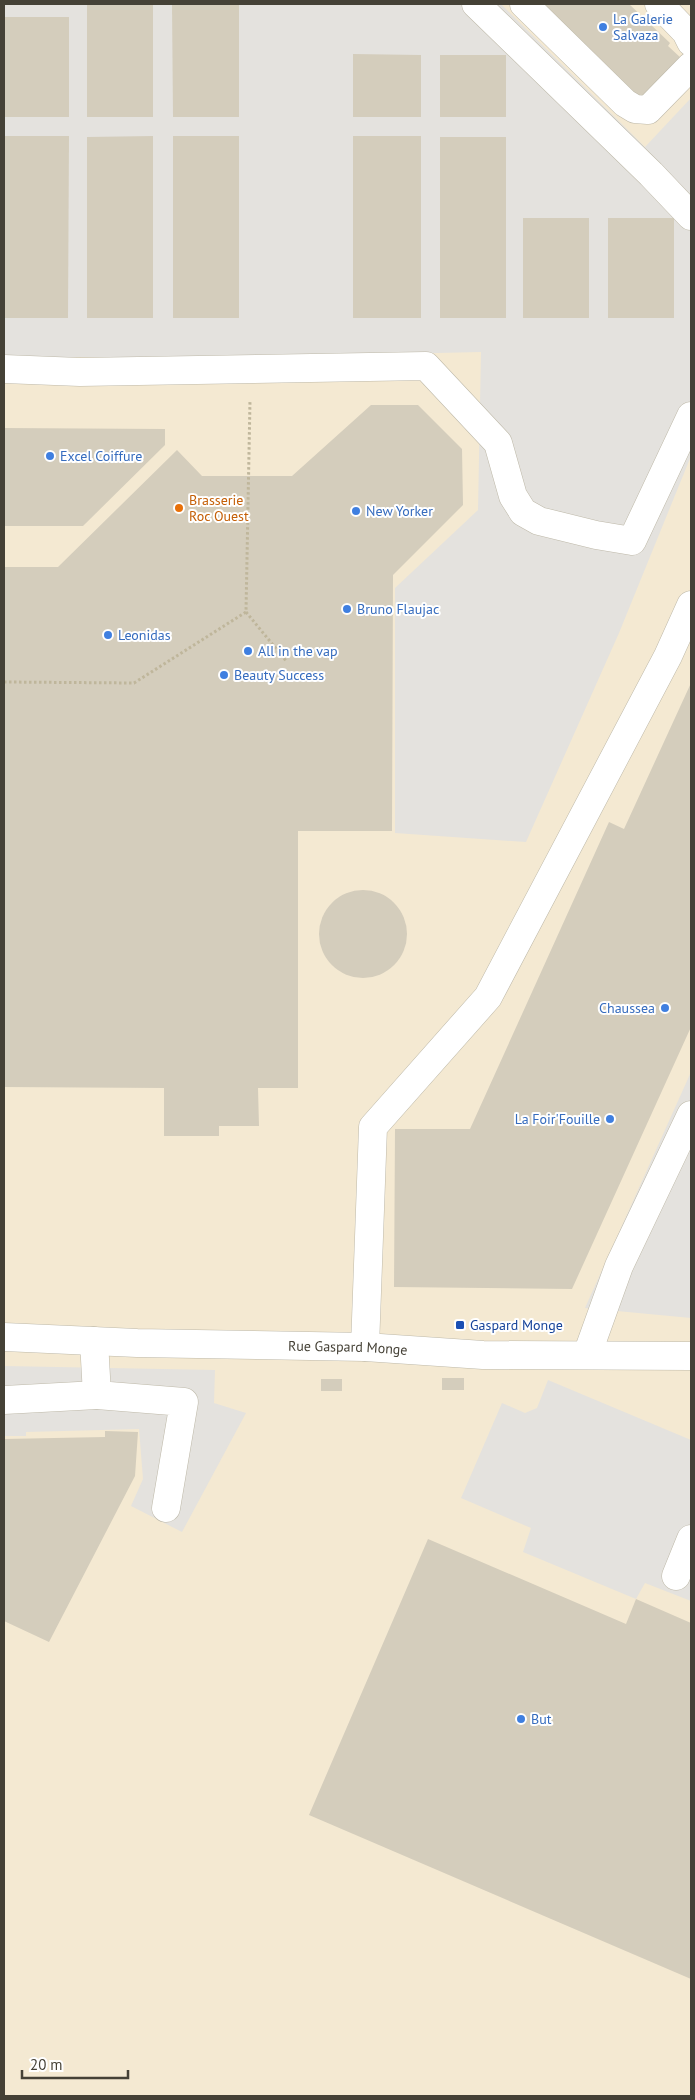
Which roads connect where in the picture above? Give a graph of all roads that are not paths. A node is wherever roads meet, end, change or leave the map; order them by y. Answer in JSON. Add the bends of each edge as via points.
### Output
{"nodes":[{"id":1,"x":476,"y":4,"type":"edge"},
{"id":2,"x":524,"y":4,"type":"edge"},
{"id":3,"x":659,"y":4,"type":"edge"},
{"id":4,"x":691,"y":42,"type":"edge"},
{"id":5,"x":691,"y":66,"type":"edge"},
{"id":6,"x":691,"y":216,"type":"edge"},
{"id":7,"x":4,"y":369,"type":"edge"},
{"id":8,"x":691,"y":416,"type":"edge"},
{"id":9,"x":691,"y":605,"type":"edge"},
{"id":10,"x":691,"y":1115,"type":"edge"},
{"id":11,"x":4,"y":1336,"type":"edge"},
{"id":12,"x":94,"y":1341,"type":"junction"},
{"id":13,"x":365,"y":1347,"type":"junction"},
{"id":14,"x":587,"y":1355,"type":"junction"},
{"id":15,"x":691,"y":1356,"type":"edge"},
{"id":16,"x":97,"y":1395,"type":"junction"},
{"id":17,"x":4,"y":1400,"type":"edge"},
{"id":18,"x":166,"y":1508,"type":"dead end"},
{"id":19,"x":691,"y":1539,"type":"edge"},
{"id":20,"x":676,"y":1576,"type":"dead end"}],
"edges":[{"from":1,"to":6,"type":"street"},
{"from":2,"to":5,"type":"street","via":[[635,109],[648,110]]},
{"from":3,"to":4,"type":"street","via":[[686,32]]},
{"from":7,"to":8,"type":"street","via":[[80,372],[426,366],[498,442],[513,496],[523,512],[538,521],[596,536],[632,541]]},
{"from":9,"to":13,"type":"street","via":[[664,664],[488,997],[373,1127]]},
{"from":10,"to":14,"type":"street","via":[[619,1266]]},
{"from":11,"to":12,"type":"street","name":"Rue Gaspard Monge"},
{"from":12,"to":13,"type":"street","name":"Rue Gaspard Monge"},
{"from":12,"to":16,"type":"street"},
{"from":13,"to":14,"type":"street","name":"Rue Gaspard Monge","via":[[483,1355]]},
{"from":14,"to":15,"type":"street","name":"Rue Gaspard Monge"},
{"from":16,"to":17,"type":"street"},
{"from":16,"to":18,"type":"street","via":[[184,1402]]},
{"from":19,"to":20,"type":"street"}]}
